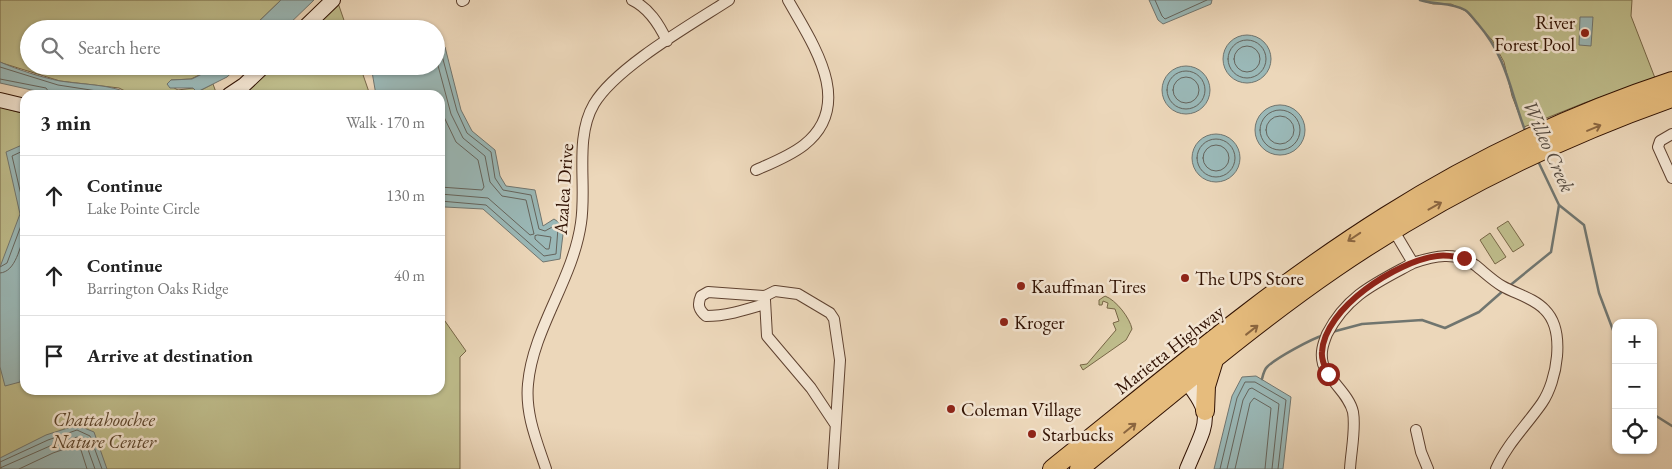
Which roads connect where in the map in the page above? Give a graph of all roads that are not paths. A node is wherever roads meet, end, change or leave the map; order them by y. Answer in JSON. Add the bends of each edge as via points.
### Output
{"nodes":[{"id":1,"x":333,"y":0,"type":"edge"},
{"id":2,"x":632,"y":0,"type":"edge"},
{"id":3,"x":729,"y":0,"type":"edge"},
{"id":4,"x":788,"y":0,"type":"edge"},
{"id":5,"x":312,"y":20,"type":"edge"},
{"id":6,"x":667,"y":41,"type":"junction"},
{"id":7,"x":255,"y":75,"type":"edge"},
{"id":8,"x":1672,"y":81,"type":"edge"},
{"id":9,"x":236,"y":90,"type":"edge"},
{"id":10,"x":1672,"y":98,"type":"edge"},
{"id":11,"x":0,"y":100,"type":"edge"},
{"id":12,"x":20,"y":105,"type":"edge"},
{"id":13,"x":1672,"y":134,"type":"edge"},
{"id":14,"x":1496,"y":164,"type":"junction"},
{"id":15,"x":756,"y":170,"type":"dead end"},
{"id":16,"x":1672,"y":178,"type":"edge"},
{"id":17,"x":1389,"y":224,"type":"junction"},
{"id":18,"x":1413,"y":263,"type":"junction"},
{"id":19,"x":765,"y":300,"type":"junction"},
{"id":20,"x":1214,"y":360,"type":"junction"},
{"id":21,"x":1181,"y":376,"type":"junction"},
{"id":22,"x":1163,"y":402,"type":"junction"},
{"id":23,"x":1202,"y":405,"type":"junction"},
{"id":24,"x":835,"y":424,"type":"junction"},
{"id":25,"x":1416,"y":430,"type":"dead end"},
{"id":26,"x":546,"y":469,"type":"edge"},
{"id":27,"x":833,"y":469,"type":"edge"},
{"id":28,"x":1052,"y":469,"type":"edge"},
{"id":29,"x":1079,"y":469,"type":"edge"},
{"id":30,"x":1187,"y":469,"type":"edge"},
{"id":31,"x":1350,"y":469,"type":"edge"},
{"id":32,"x":1428,"y":469,"type":"edge"},
{"id":33,"x":1496,"y":469,"type":"edge"}],
"edges":[{"from":1,"to":5,"type":"street"},
{"from":2,"to":6,"type":"street","via":[[660,25]]},
{"from":3,"to":6,"type":"street","name":"Azalea Drive"},
{"from":4,"to":15,"type":"street","via":[[821,58],[827,79],[827,106],[821,125],[805,144]]},
{"from":6,"to":26,"type":"street","name":"Azalea Drive","via":[[616,78],[594,104],[586,126],[583,206],[578,239],[530,369],[528,404],[531,424]]},
{"from":7,"to":9,"type":"street"},
{"from":8,"to":14,"type":"highway","via":[[1549,130]]},
{"from":14,"to":10,"type":"highway","one_way":true,"via":[[1549,148]]},
{"from":11,"to":12,"type":"street"},
{"from":13,"to":16,"type":"street","via":[[1660,141],[1658,147]]},
{"from":14,"to":17,"type":"highway","name":"Marietta Highway"},
{"from":17,"to":18,"type":"street"},
{"from":20,"to":17,"type":"highway","name":"Marietta Highway","one_way":true},
{"from":17,"to":21,"type":"highway","name":"Marietta Highway","one_way":true,"via":[[1285,285]]},
{"from":18,"to":31,"type":"street","via":[[1373,284],[1342,308],[1323,343],[1322,361],[1350,403],[1353,413]]},
{"from":18,"to":33,"type":"street","via":[[1438,255],[1464,258],[1502,286],[1537,302],[1553,320],[1558,344],[1550,386],[1543,402],[1514,437]]},
{"from":19,"to":19,"type":"street","via":[[728,314],[710,316],[706,316],[698,306],[701,296],[708,292]]},
{"from":19,"to":24,"type":"street","via":[[767,336],[811,388]]},
{"from":19,"to":24,"type":"street","via":[[776,292],[798,294],[818,304],[834,319],[840,360]]},
{"from":20,"to":21,"type":"highway","name":"Marietta Highway"},
{"from":20,"to":23,"type":"highway"},
{"from":21,"to":22,"type":"highway","name":"Marietta Highway"},
{"from":21,"to":23,"type":"street"},
{"from":21,"to":28,"type":"highway","name":"Marietta Highway"},
{"from":22,"to":23,"type":"highway","via":[[1183,398]]},
{"from":29,"to":22,"type":"highway","name":"Marietta Highway","one_way":true},
{"from":23,"to":30,"type":"street","via":[[1206,423]]},
{"from":24,"to":27,"type":"street"},
{"from":25,"to":32,"type":"street","via":[[1420,452]]}]}
